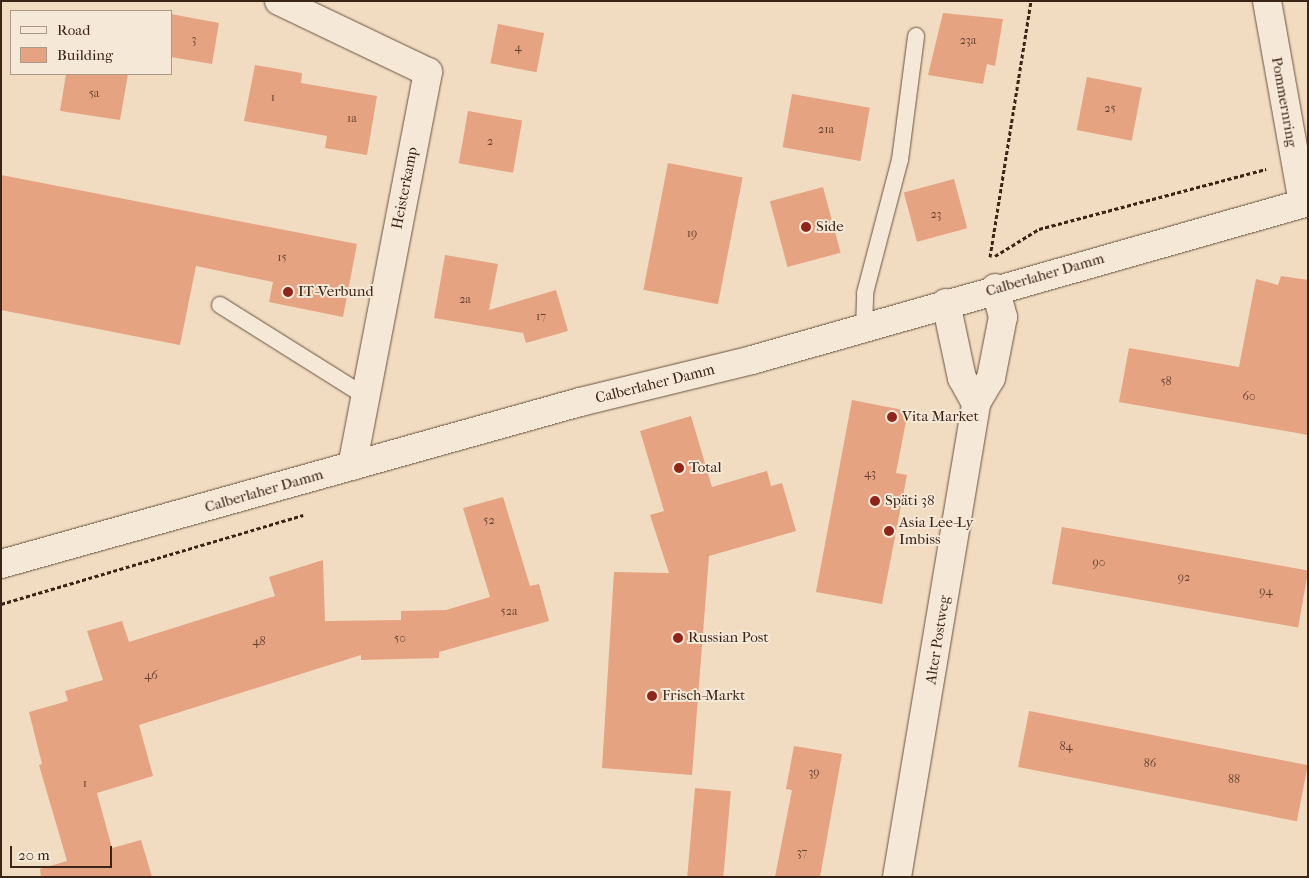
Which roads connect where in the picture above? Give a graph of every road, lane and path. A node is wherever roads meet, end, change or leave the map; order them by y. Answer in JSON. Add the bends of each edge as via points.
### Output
{"nodes":[{"id":1,"x":279,"y":1,"type":"edge"},
{"id":2,"x":1031,"y":1,"type":"edge"},
{"id":3,"x":1267,"y":1,"type":"edge"},
{"id":4,"x":916,"y":36,"type":"dead end"},
{"id":5,"x":1306,"y":202,"type":"edge"},
{"id":6,"x":995,"y":288,"type":"junction"},
{"id":7,"x":946,"y":303,"type":"junction"},
{"id":8,"x":220,"y":305,"type":"dead end"},
{"id":9,"x":864,"y":328,"type":"junction"},
{"id":10,"x":365,"y":396,"type":"junction"},
{"id":11,"x":976,"y":403,"type":"junction"},
{"id":12,"x":352,"y":466,"type":"junction"},
{"id":13,"x":1,"y":564,"type":"edge"},
{"id":14,"x":897,"y":877,"type":"edge"}],
"edges":[{"from":1,"to":10,"type":"street","name":"Heisterkamp","via":[[428,72]]},
{"from":2,"to":6,"type":"path","via":[[990,259]]},
{"from":3,"to":5,"type":"street","name":"Pommernring"},
{"from":4,"to":9,"type":"lane","via":[[900,160],[865,293]]},
{"from":5,"to":6,"type":"street","name":"Calberlaher Damm"},
{"from":6,"to":7,"type":"street","name":"Calberlaher Damm"},
{"from":6,"to":11,"type":"street","name":"Alter Postweg","via":[[1003,316],[991,378]]},
{"from":7,"to":9,"type":"street","name":"Calberlaher Damm"},
{"from":7,"to":11,"type":"street","via":[[962,378]]},
{"from":8,"to":10,"type":"lane"},
{"from":9,"to":12,"type":"street","name":"Calberlaher Damm"},
{"from":10,"to":12,"type":"street","name":"Heisterkamp"},
{"from":11,"to":14,"type":"street","name":"Alter Postweg"},
{"from":12,"to":13,"type":"street","name":"Calberlaher Damm"}]}
